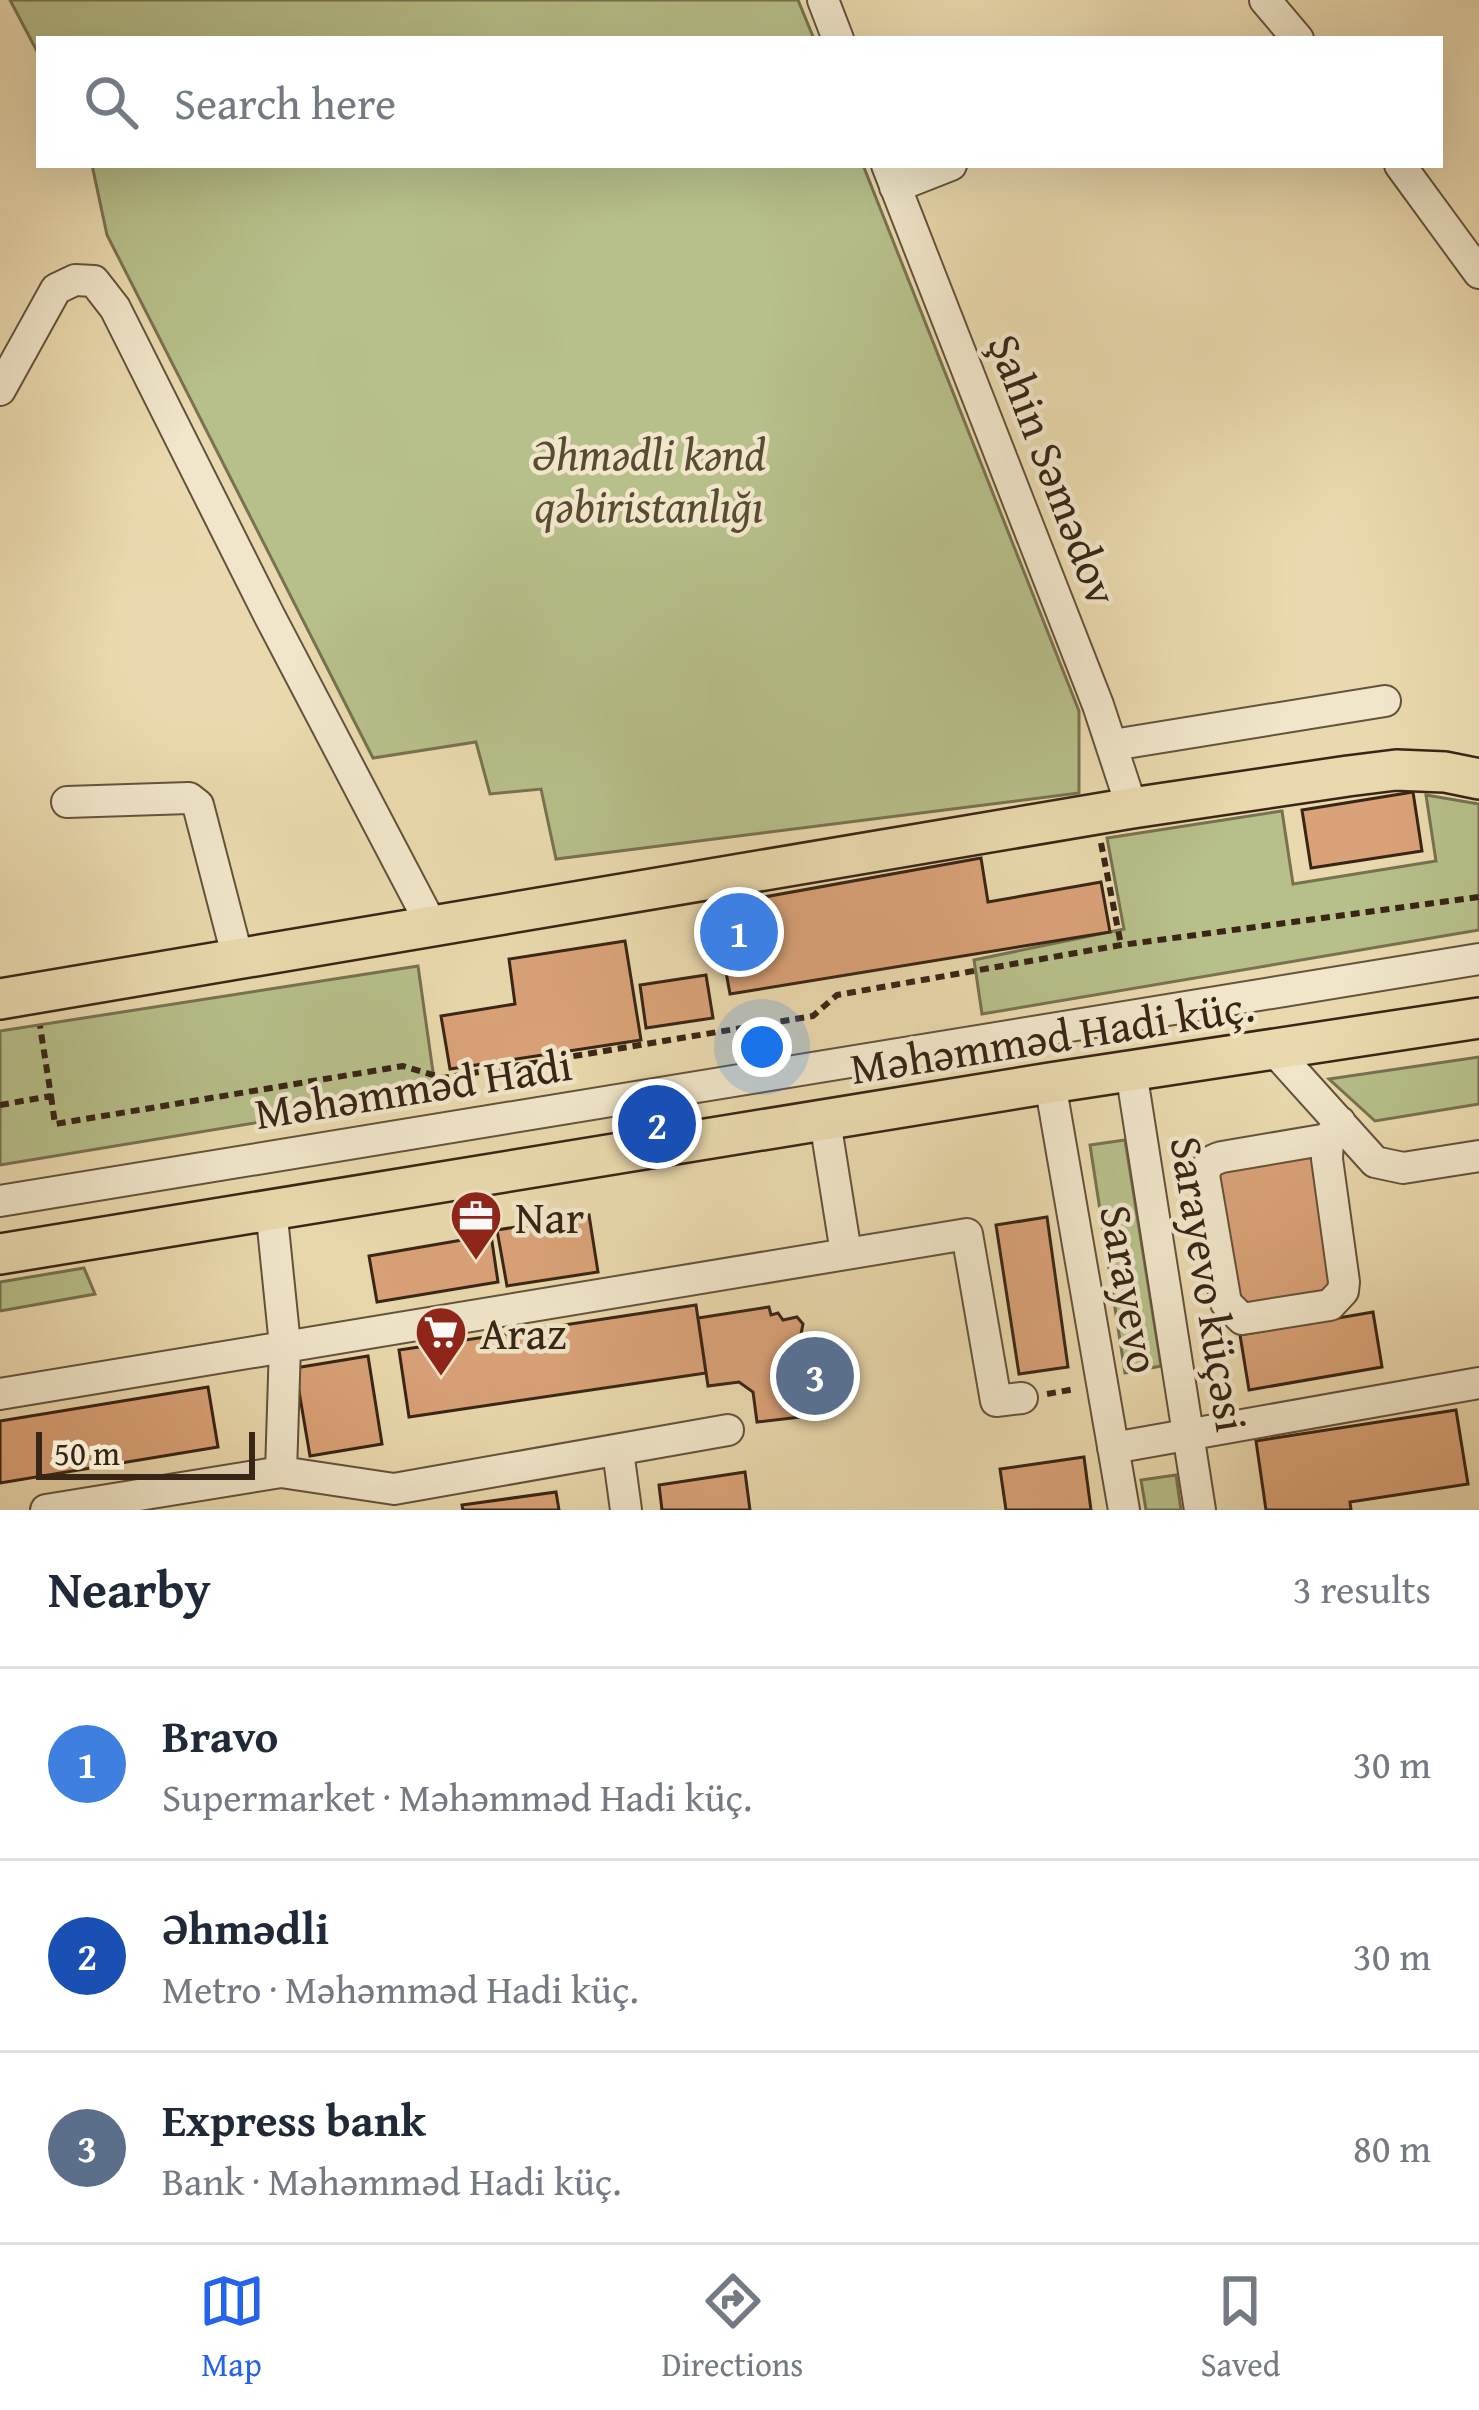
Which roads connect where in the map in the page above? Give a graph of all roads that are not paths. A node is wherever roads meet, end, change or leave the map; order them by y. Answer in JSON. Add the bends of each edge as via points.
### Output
{"nodes":[{"id":1,"x":824,"y":0,"type":"edge"},
{"id":2,"x":1264,"y":0,"type":"edge"},
{"id":3,"x":837,"y":36,"type":"edge"},
{"id":4,"x":1295,"y":36,"type":"edge"},
{"id":5,"x":935,"y":168,"type":"edge"},
{"id":6,"x":1402,"y":168,"type":"edge"},
{"id":7,"x":891,"y":176,"type":"edge"},
{"id":8,"x":1479,"y":273,"type":"edge"},
{"id":9,"x":0,"y":390,"type":"edge"},
{"id":10,"x":1385,"y":701,"type":"dead end"},
{"id":11,"x":1113,"y":745,"type":"junction"},
{"id":12,"x":1479,"y":779,"type":"edge"},
{"id":13,"x":67,"y":802,"type":"dead end"},
{"id":14,"x":1113,"y":811,"type":"junction"},
{"id":15,"x":432,"y":926,"type":"junction"},
{"id":16,"x":238,"y":958,"type":"junction"},
{"id":17,"x":1479,"y":958,"type":"edge"},
{"id":18,"x":17,"y":996,"type":"edge"},
{"id":19,"x":1479,"y":1018,"type":"edge"},
{"id":20,"x":1274,"y":1050,"type":"junction"},
{"id":21,"x":1131,"y":1071,"type":"junction"},
{"id":22,"x":1050,"y":1083,"type":"junction"},
{"id":23,"x":825,"y":1121,"type":"junction"},
{"id":24,"x":1334,"y":1130,"type":"junction"},
{"id":25,"x":1479,"y":1156,"type":"edge"},
{"id":26,"x":0,"y":1201,"type":"edge"},
{"id":27,"x":271,"y":1208,"type":"junction"},
{"id":28,"x":1212,"y":1226,"type":"junction"},
{"id":29,"x":1157,"y":1236,"type":"junction"},
{"id":30,"x":846,"y":1253,"type":"junction"},
{"id":31,"x":0,"y":1254,"type":"edge"},
{"id":32,"x":285,"y":1345,"type":"junction"},
{"id":33,"x":1479,"y":1383,"type":"edge"},
{"id":34,"x":0,"y":1394,"type":"edge"},
{"id":35,"x":1022,"y":1398,"type":"road end"},
{"id":36,"x":728,"y":1430,"type":"dead end"},
{"id":37,"x":1188,"y":1434,"type":"junction"},
{"id":38,"x":1113,"y":1448,"type":"junction"},
{"id":39,"x":618,"y":1451,"type":"junction"},
{"id":40,"x":281,"y":1472,"type":"junction"},
{"id":41,"x":399,"y":1500,"type":"edge"},
{"id":42,"x":46,"y":1510,"type":"edge"},
{"id":43,"x":626,"y":1510,"type":"edge"},
{"id":44,"x":1124,"y":1510,"type":"edge"},
{"id":45,"x":1200,"y":1510,"type":"edge"}],
"edges":[{"from":1,"to":3,"type":"street"},
{"from":2,"to":4,"type":"street"},
{"from":5,"to":7,"type":"street"},
{"from":6,"to":8,"type":"street"},
{"from":7,"to":11,"type":"street","name":"Şahin Səmədov"},
{"from":9,"to":15,"type":"street","via":[[56,289],[94,281],[116,308]]},
{"from":10,"to":11,"type":"street"},
{"from":11,"to":14,"type":"street","name":"Şahin Səmədov"},
{"from":12,"to":14,"type":"main road","via":[[1396,770]]},
{"from":13,"to":16,"type":"street","via":[[189,798],[198,805]]},
{"from":14,"to":15,"type":"main road"},
{"from":15,"to":16,"type":"main road"},
{"from":16,"to":18,"type":"main road"},
{"from":17,"to":26,"type":"street","name":"Məhəmməd Hadi"},
{"from":19,"to":20,"type":"main road","name":"Məhəmməd Hadi küç."},
{"from":20,"to":21,"type":"main road","name":"Məhəmməd Hadi küç."},
{"from":20,"to":24,"type":"street"},
{"from":21,"to":22,"type":"main road","name":"Məhəmməd Hadi küç."},
{"from":21,"to":29,"type":"street","name":"Sarayevo küçəsi"},
{"from":22,"to":23,"type":"main road","name":"Məhəmməd Hadi küç."},
{"from":22,"to":38,"type":"street","name":"Sarayevo"},
{"from":23,"to":27,"type":"main road","name":"Məhəmməd Hadi küç."},
{"from":23,"to":30,"type":"street"},
{"from":24,"to":25,"type":"street","via":[[1375,1162],[1403,1168]]},
{"from":24,"to":28,"type":"street","via":[[1213,1160],[1204,1175]]},
{"from":24,"to":28,"type":"street","via":[[1327,1159],[1344,1282],[1330,1305],[1234,1313]]},
{"from":27,"to":31,"type":"main road","name":"Məhəmməd Hadi küç."},
{"from":27,"to":32,"type":"street"},
{"from":28,"to":29,"type":"street"},
{"from":29,"to":37,"type":"street","name":"Sarayevo küçəsi"},
{"from":30,"to":32,"type":"street"},
{"from":30,"to":35,"type":"street","via":[[967,1234],[996,1401]]},
{"from":32,"to":34,"type":"street"},
{"from":32,"to":40,"type":"street"},
{"from":33,"to":37,"type":"street"},
{"from":36,"to":39,"type":"street"},
{"from":37,"to":38,"type":"street"},
{"from":37,"to":45,"type":"street","name":"Sarayevo küçəsi"},
{"from":38,"to":44,"type":"street","name":"Sarayevo"},
{"from":39,"to":41,"type":"street"},
{"from":39,"to":43,"type":"street"},
{"from":40,"to":41,"type":"street"},
{"from":40,"to":42,"type":"street"}]}
